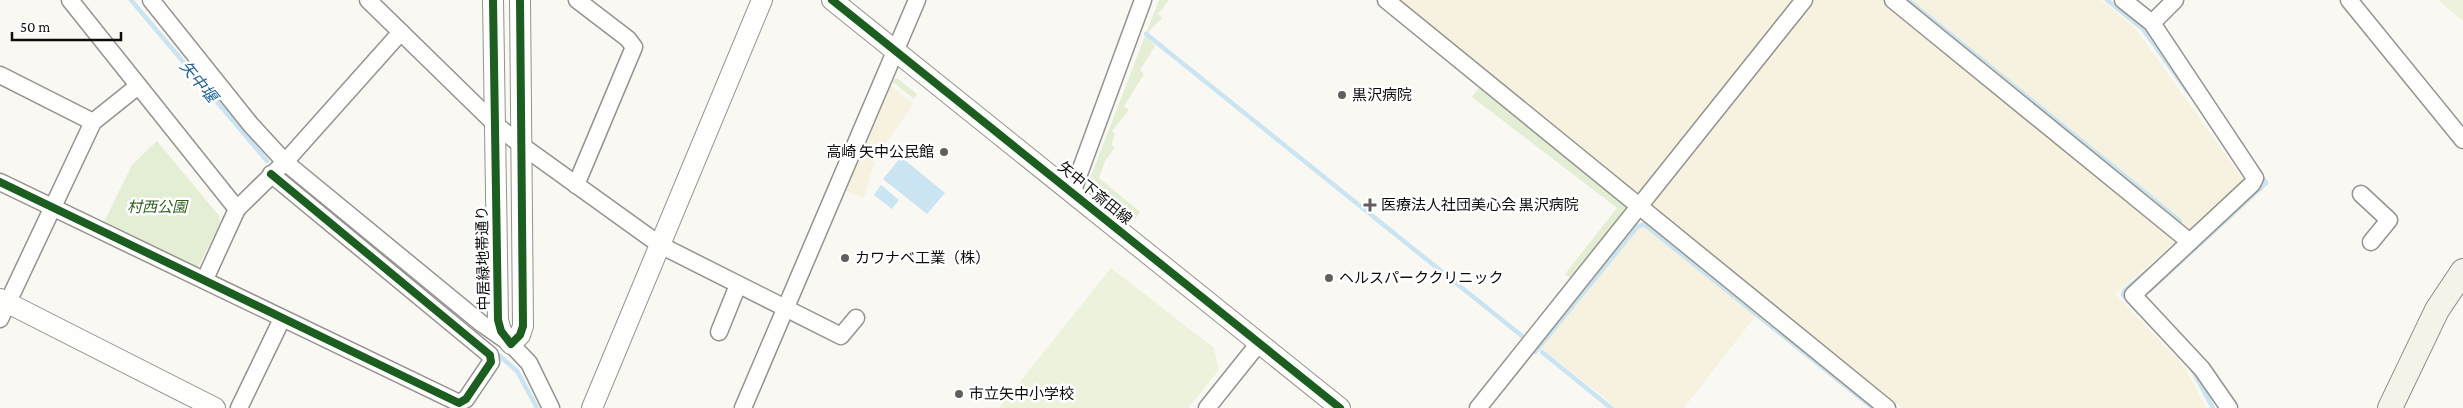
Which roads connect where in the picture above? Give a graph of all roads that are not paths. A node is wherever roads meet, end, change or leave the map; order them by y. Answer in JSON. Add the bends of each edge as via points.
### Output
{"nodes":[{"id":1,"x":70,"y":0,"type":"edge"},
{"id":2,"x":151,"y":0,"type":"edge"},
{"id":3,"x":368,"y":0,"type":"edge"},
{"id":4,"x":493,"y":0,"type":"edge"},
{"id":5,"x":520,"y":0,"type":"edge"},
{"id":6,"x":577,"y":0,"type":"edge"},
{"id":7,"x":762,"y":0,"type":"edge"},
{"id":8,"x":832,"y":0,"type":"edge"},
{"id":9,"x":917,"y":0,"type":"edge"},
{"id":10,"x":1143,"y":0,"type":"edge"},
{"id":11,"x":1386,"y":0,"type":"edge"},
{"id":12,"x":1804,"y":0,"type":"edge"},
{"id":13,"x":1893,"y":0,"type":"edge"},
{"id":14,"x":2122,"y":0,"type":"edge"},
{"id":15,"x":2175,"y":0,"type":"edge"},
{"id":16,"x":2349,"y":0,"type":"edge"},
{"id":17,"x":2152,"y":23,"type":"junction"},
{"id":18,"x":401,"y":32,"type":"junction"},
{"id":19,"x":896,"y":50,"type":"junction"},
{"id":20,"x":0,"y":75,"type":"edge"},
{"id":21,"x":138,"y":86,"type":"junction"},
{"id":22,"x":94,"y":122,"type":"junction"},
{"id":23,"x":495,"y":124,"type":"junction"},
{"id":24,"x":2463,"y":140,"type":"edge"},
{"id":25,"x":521,"y":145,"type":"junction"},
{"id":26,"x":285,"y":162,"type":"junction"},
{"id":27,"x":271,"y":174,"type":"junction"},
{"id":28,"x":0,"y":182,"type":"edge"},
{"id":29,"x":576,"y":185,"type":"junction"},
{"id":30,"x":1072,"y":193,"type":"junction"},
{"id":31,"x":2361,"y":194,"type":"dead end"},
{"id":32,"x":53,"y":207,"type":"junction"},
{"id":33,"x":1640,"y":208,"type":"junction"},
{"id":34,"x":237,"y":209,"type":"junction"},
{"id":35,"x":2190,"y":242,"type":"junction"},
{"id":36,"x":2371,"y":242,"type":"dead end"},
{"id":37,"x":660,"y":245,"type":"junction"},
{"id":38,"x":2463,"y":271,"type":"edge"},
{"id":39,"x":205,"y":279,"type":"junction"},
{"id":40,"x":738,"y":285,"type":"junction"},
{"id":41,"x":3,"y":307,"type":"edge"},
{"id":42,"x":785,"y":308,"type":"junction"},
{"id":43,"x":856,"y":318,"type":"dead end"},
{"id":44,"x":282,"y":319,"type":"junction"},
{"id":45,"x":719,"y":332,"type":"dead end"},
{"id":46,"x":511,"y":344,"type":"junction"},
{"id":47,"x":1259,"y":344,"type":"junction"},
{"id":48,"x":459,"y":405,"type":"edge"},
{"id":49,"x":2227,"y":407,"type":"edge"},
{"id":50,"x":215,"y":408,"type":"edge"},
{"id":51,"x":239,"y":408,"type":"edge"},
{"id":52,"x":551,"y":408,"type":"edge"},
{"id":53,"x":592,"y":408,"type":"edge"},
{"id":54,"x":743,"y":408,"type":"edge"},
{"id":55,"x":1207,"y":408,"type":"edge"},
{"id":56,"x":1340,"y":408,"type":"edge"},
{"id":57,"x":1478,"y":408,"type":"edge"},
{"id":58,"x":1887,"y":408,"type":"edge"},
{"id":59,"x":2390,"y":408,"type":"edge"}],
"edges":[{"from":1,"to":21,"type":"street"},
{"from":2,"to":26,"type":"street","via":[[251,125]]},
{"from":3,"to":18,"type":"street"},
{"from":4,"to":23,"type":"street","name":"中居緑地帯通り"},
{"from":5,"to":25,"type":"street"},
{"from":6,"to":29,"type":"street","via":[[634,47]]},
{"from":7,"to":37,"type":"street"},
{"from":8,"to":19,"type":"street","name":"矢中下斎田線"},
{"from":9,"to":19,"type":"street"},
{"from":10,"to":30,"type":"street"},
{"from":11,"to":33,"type":"street"},
{"from":12,"to":33,"type":"street"},
{"from":13,"to":35,"type":"street"},
{"from":14,"to":17,"type":"street"},
{"from":15,"to":17,"type":"street"},
{"from":16,"to":24,"type":"street"},
{"from":17,"to":35,"type":"street","via":[[2255,178]]},
{"from":18,"to":23,"type":"street"},
{"from":18,"to":26,"type":"street"},
{"from":19,"to":30,"type":"street","name":"矢中下斎田線"},
{"from":19,"to":42,"type":"street"},
{"from":20,"to":22,"type":"street"},
{"from":21,"to":22,"type":"street"},
{"from":21,"to":34,"type":"street"},
{"from":22,"to":32,"type":"street"},
{"from":23,"to":25,"type":"street"},
{"from":23,"to":46,"type":"street","name":"中居緑地帯通り","via":[[498,320],[501,331]]},
{"from":25,"to":29,"type":"street"},
{"from":25,"to":46,"type":"street","via":[[524,326]]},
{"from":26,"to":27,"type":"street"},
{"from":26,"to":46,"type":"street"},
{"from":27,"to":34,"type":"street"},
{"from":27,"to":48,"type":"street","via":[[490,355],[491,362]]},
{"from":28,"to":32,"type":"street"},
{"from":29,"to":37,"type":"street"},
{"from":30,"to":47,"type":"street","name":"矢中下斎田線"},
{"from":31,"to":36,"type":"street","via":[[2389,220]]},
{"from":32,"to":39,"type":"street"},
{"from":32,"to":41,"type":"street"},
{"from":33,"to":57,"type":"street"},
{"from":33,"to":58,"type":"street"},
{"from":34,"to":39,"type":"street"},
{"from":35,"to":49,"type":"street","via":[[2133,295],[2202,368]]},
{"from":37,"to":40,"type":"street"},
{"from":37,"to":53,"type":"street"},
{"from":38,"to":59,"type":"main road","via":[[2437,310]]},
{"from":39,"to":44,"type":"street"},
{"from":40,"to":42,"type":"street"},
{"from":40,"to":45,"type":"street"},
{"from":41,"to":50,"type":"street"},
{"from":42,"to":43,"type":"street","via":[[841,336]]},
{"from":42,"to":54,"type":"street"},
{"from":44,"to":48,"type":"street"},
{"from":44,"to":51,"type":"street"},
{"from":46,"to":52,"type":"street","via":[[528,363]]},
{"from":47,"to":55,"type":"street"},
{"from":47,"to":56,"type":"street","name":"矢中下斎田線"}]}
